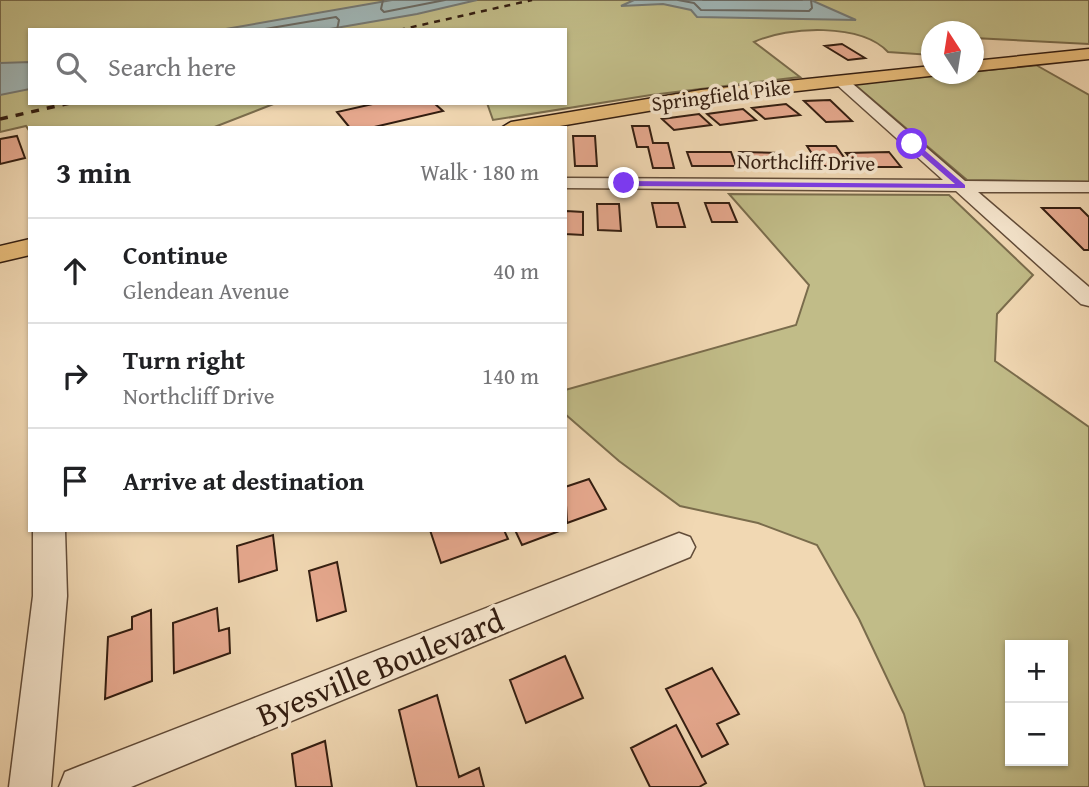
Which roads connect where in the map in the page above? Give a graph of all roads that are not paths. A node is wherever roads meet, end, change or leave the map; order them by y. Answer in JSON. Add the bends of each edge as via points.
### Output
{"nodes":[{"id":1,"x":1089,"y":54,"type":"edge"},
{"id":2,"x":984,"y":65,"type":"edge"},
{"id":3,"x":921,"y":72,"type":"edge"},
{"id":4,"x":841,"y":81,"type":"junction"},
{"id":5,"x":522,"y":126,"type":"edge"},
{"id":6,"x":567,"y":183,"type":"edge"},
{"id":7,"x":962,"y":186,"type":"junction"},
{"id":8,"x":1089,"y":187,"type":"edge"},
{"id":9,"x":28,"y":247,"type":"edge"},
{"id":10,"x":0,"y":254,"type":"edge"},
{"id":11,"x":1089,"y":299,"type":"edge"},
{"id":12,"x":49,"y":532,"type":"edge"},
{"id":13,"x":679,"y":547,"type":"dead end"},
{"id":14,"x":30,"y":787,"type":"edge"},
{"id":15,"x":80,"y":787,"type":"edge"}],
"edges":[{"from":1,"to":2,"type":"main road"},
{"from":3,"to":4,"type":"main road","name":"Springfield Pike"},
{"from":4,"to":5,"type":"main road","name":"Springfield Pike","via":[[649,103]]},
{"from":4,"to":7,"type":"street"},
{"from":6,"to":7,"type":"street","name":"Northcliff Drive"},
{"from":7,"to":8,"type":"street","name":"Northcliff Drive"},
{"from":7,"to":11,"type":"street"},
{"from":9,"to":10,"type":"main road"},
{"from":12,"to":14,"type":"street","via":[[50,596]]},
{"from":13,"to":15,"type":"street","name":"Byesville Boulevard"}]}
